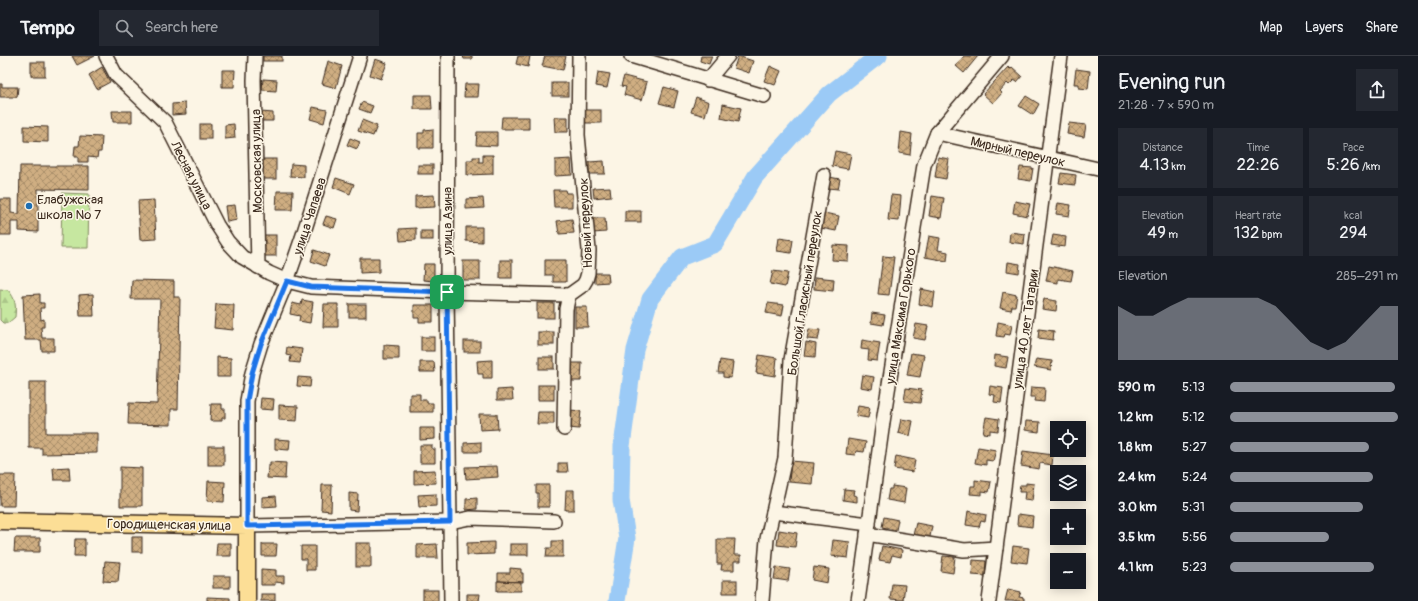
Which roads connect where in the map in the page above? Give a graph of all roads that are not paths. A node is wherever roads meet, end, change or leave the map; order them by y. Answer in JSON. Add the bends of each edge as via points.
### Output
{"nodes":[{"id":1,"x":106,"y":56,"type":"edge"},
{"id":2,"x":255,"y":56,"type":"edge"},
{"id":3,"x":360,"y":56,"type":"edge"},
{"id":4,"x":448,"y":56,"type":"edge"},
{"id":5,"x":579,"y":56,"type":"edge"},
{"id":6,"x":631,"y":56,"type":"edge"},
{"id":7,"x":728,"y":56,"type":"edge"},
{"id":8,"x":1002,"y":56,"type":"edge"},
{"id":9,"x":1061,"y":56,"type":"edge"},
{"id":10,"x":649,"y":58,"type":"edge"},
{"id":11,"x":708,"y":80,"type":"junction"},
{"id":12,"x":764,"y":96,"type":"dead end"},
{"id":13,"x":937,"y":133,"type":"junction"},
{"id":14,"x":1048,"y":158,"type":"junction"},
{"id":15,"x":1098,"y":169,"type":"edge"},
{"id":16,"x":824,"y":175,"type":"dead end"},
{"id":17,"x":258,"y":267,"type":"junction"},
{"id":18,"x":287,"y":281,"type":"junction"},
{"id":19,"x":447,"y":292,"type":"junction"},
{"id":20,"x":569,"y":295,"type":"junction"},
{"id":21,"x":564,"y":429,"type":"dead end"},
{"id":22,"x":773,"y":512,"type":"junction"},
{"id":23,"x":0,"y":521,"type":"edge"},
{"id":24,"x":554,"y":521,"type":"dead end"},
{"id":25,"x":450,"y":522,"type":"junction"},
{"id":26,"x":247,"y":526,"type":"junction"},
{"id":27,"x":868,"y":529,"type":"junction"},
{"id":28,"x":996,"y":548,"type":"junction"},
{"id":29,"x":247,"y":601,"type":"edge"},
{"id":30,"x":451,"y":601,"type":"edge"},
{"id":31,"x":762,"y":601,"type":"edge"},
{"id":32,"x":858,"y":601,"type":"edge"},
{"id":33,"x":989,"y":601,"type":"edge"}],
"edges":[{"from":1,"to":17,"type":"street","name":"Лесная улица","via":[[116,75],[165,122],[228,242],[242,257]]},
{"from":2,"to":17,"type":"street","name":"Московская улица"},
{"from":3,"to":18,"type":"street","name":"улица Чапаева"},
{"from":4,"to":19,"type":"street","name":"улица Азина"},
{"from":5,"to":20,"type":"street","name":"Новый переулок","via":[[578,135],[589,250],[588,274],[583,285]]},
{"from":6,"to":10,"type":"street"},
{"from":7,"to":11,"type":"street"},
{"from":8,"to":13,"type":"street","name":"улица Максима Горького"},
{"from":9,"to":14,"type":"street","name":"улица 40 лет Татарии"},
{"from":10,"to":11,"type":"street"},
{"from":11,"to":12,"type":"street"},
{"from":13,"to":14,"type":"street","name":"Мирный переулок"},
{"from":13,"to":27,"type":"street","name":"улица Максима Горького","via":[[924,165]]},
{"from":14,"to":15,"type":"street","name":"Мирный переулок"},
{"from":14,"to":28,"type":"street","name":"улица 40 лет Татарии"},
{"from":16,"to":22,"type":"street","name":"Большой Гласисный переулок","via":[[791,360],[785,458]]},
{"from":17,"to":18,"type":"street","name":"Лесная улица"},
{"from":18,"to":19,"type":"street","name":"Лесная улица","via":[[311,287]]},
{"from":18,"to":26,"type":"street","name":"улица Чапаева","via":[[261,344],[247,401]]},
{"from":19,"to":20,"type":"street","name":"Лесная улица"},
{"from":19,"to":25,"type":"street","name":"улица Азина"},
{"from":20,"to":21,"type":"street","via":[[566,309]]},
{"from":22,"to":27,"type":"street"},
{"from":22,"to":31,"type":"street","name":"Большой Гласисный переулок","via":[[767,539]]},
{"from":23,"to":26,"type":"main road","name":"Городищенская улица"},
{"from":24,"to":25,"type":"street","name":"Городищенская улица","via":[[470,518]]},
{"from":25,"to":26,"type":"street","name":"Городищенская улица"},
{"from":25,"to":30,"type":"street","name":"улица Азина"},
{"from":26,"to":29,"type":"main road"},
{"from":27,"to":28,"type":"street","via":[[964,550]]},
{"from":27,"to":32,"type":"street","name":"улица Максима Горького"},
{"from":28,"to":33,"type":"street","name":"улица 40 лет Татарии"}]}
